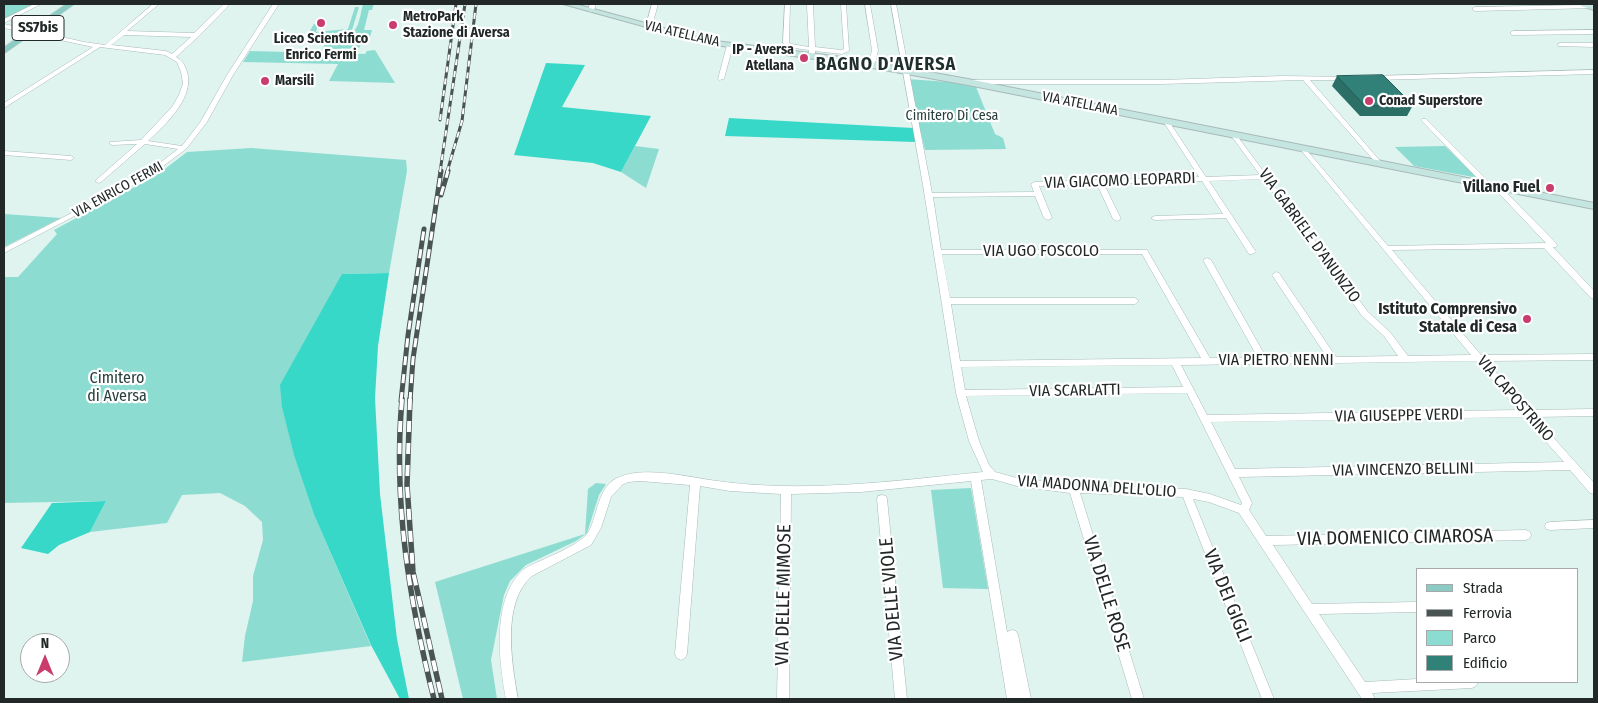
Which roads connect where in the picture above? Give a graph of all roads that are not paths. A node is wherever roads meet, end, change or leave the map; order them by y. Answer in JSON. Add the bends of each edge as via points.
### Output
{"nodes":[{"id":1,"x":38,"y":4,"type":"edge"},
{"id":2,"x":71,"y":4,"type":"edge"},
{"id":3,"x":156,"y":4,"type":"edge"},
{"id":4,"x":227,"y":4,"type":"edge"},
{"id":5,"x":276,"y":4,"type":"edge"},
{"id":6,"x":567,"y":4,"type":"edge"},
{"id":7,"x":654,"y":4,"type":"edge"},
{"id":8,"x":787,"y":4,"type":"edge"},
{"id":9,"x":868,"y":4,"type":"edge"},
{"id":10,"x":893,"y":4,"type":"edge"},
{"id":11,"x":1584,"y":4,"type":"edge"},
{"id":12,"x":810,"y":5,"type":"dead end"},
{"id":13,"x":844,"y":5,"type":"edge"},
{"id":14,"x":592,"y":7,"type":"edge"},
{"id":15,"x":1593,"y":8,"type":"edge"},
{"id":16,"x":1476,"y":9,"type":"dead end"},
{"id":17,"x":4,"y":21,"type":"edge"},
{"id":18,"x":4,"y":26,"type":"edge"},
{"id":19,"x":649,"y":26,"type":"junction"},
{"id":20,"x":32,"y":32,"type":"junction"},
{"id":21,"x":1594,"y":32,"type":"edge"},
{"id":22,"x":123,"y":33,"type":"junction"},
{"id":23,"x":1513,"y":33,"type":"dead end"},
{"id":24,"x":197,"y":35,"type":"junction"},
{"id":25,"x":730,"y":45,"type":"junction"},
{"id":26,"x":1560,"y":45,"type":"dead end"},
{"id":27,"x":1594,"y":45,"type":"edge"},
{"id":28,"x":98,"y":46,"type":"junction"},
{"id":29,"x":106,"y":47,"type":"junction"},
{"id":30,"x":4,"y":51,"type":"edge"},
{"id":31,"x":812,"y":52,"type":"junction"},
{"id":32,"x":174,"y":56,"type":"junction"},
{"id":33,"x":872,"y":64,"type":"junction"},
{"id":34,"x":904,"y":70,"type":"junction"},
{"id":35,"x":1594,"y":72,"type":"edge"},
{"id":36,"x":1305,"y":78,"type":"junction"},
{"id":37,"x":1352,"y":78,"type":"edge"},
{"id":38,"x":1368,"y":78,"type":"edge"},
{"id":39,"x":721,"y":79,"type":"dead end"},
{"id":40,"x":968,"y":82,"type":"junction"},
{"id":41,"x":4,"y":106,"type":"edge"},
{"id":42,"x":1424,"y":120,"type":"dead end"},
{"id":43,"x":1166,"y":121,"type":"junction"},
{"id":44,"x":1233,"y":134,"type":"junction"},
{"id":45,"x":144,"y":142,"type":"junction"},
{"id":46,"x":112,"y":143,"type":"dead end"},
{"id":47,"x":184,"y":148,"type":"junction"},
{"id":48,"x":1302,"y":148,"type":"junction"},
{"id":49,"x":4,"y":153,"type":"edge"},
{"id":50,"x":71,"y":158,"type":"dead end"},
{"id":51,"x":1378,"y":163,"type":"junction"},
{"id":52,"x":1265,"y":177,"type":"junction"},
{"id":53,"x":1205,"y":179,"type":"junction"},
{"id":54,"x":100,"y":181,"type":"dead end"},
{"id":55,"x":1099,"y":182,"type":"junction"},
{"id":56,"x":1492,"y":185,"type":"junction"},
{"id":57,"x":1038,"y":194,"type":"junction"},
{"id":58,"x":929,"y":195,"type":"junction"},
{"id":59,"x":1594,"y":206,"type":"edge"},
{"id":60,"x":1229,"y":216,"type":"junction"},
{"id":61,"x":1048,"y":218,"type":"dead end"},
{"id":62,"x":1155,"y":218,"type":"dead end"},
{"id":63,"x":1117,"y":219,"type":"dead end"},
{"id":64,"x":1546,"y":245,"type":"junction"},
{"id":65,"x":1386,"y":248,"type":"junction"},
{"id":66,"x":4,"y":251,"type":"edge"},
{"id":67,"x":938,"y":252,"type":"junction"},
{"id":68,"x":1252,"y":252,"type":"dead end"},
{"id":69,"x":1207,"y":260,"type":"dead end"},
{"id":70,"x":1276,"y":275,"type":"dead end"},
{"id":71,"x":1594,"y":296,"type":"edge"},
{"id":72,"x":947,"y":301,"type":"junction"},
{"id":73,"x":1135,"y":301,"type":"dead end"},
{"id":74,"x":1594,"y":357,"type":"edge"},
{"id":75,"x":1479,"y":359,"type":"junction"},
{"id":76,"x":1406,"y":360,"type":"junction"},
{"id":77,"x":1175,"y":361,"type":"junction"},
{"id":78,"x":1207,"y":361,"type":"junction"},
{"id":79,"x":1264,"y":361,"type":"junction"},
{"id":80,"x":1334,"y":361,"type":"junction"},
{"id":81,"x":957,"y":364,"type":"junction"},
{"id":82,"x":1190,"y":390,"type":"junction"},
{"id":83,"x":961,"y":393,"type":"junction"},
{"id":84,"x":1594,"y":412,"type":"edge"},
{"id":85,"x":1528,"y":414,"type":"junction"},
{"id":86,"x":1204,"y":419,"type":"junction"},
{"id":87,"x":1573,"y":466,"type":"junction"},
{"id":88,"x":1232,"y":473,"type":"junction"},
{"id":89,"x":992,"y":475,"type":"junction"},
{"id":90,"x":975,"y":476,"type":"junction"},
{"id":91,"x":695,"y":482,"type":"junction"},
{"id":92,"x":1074,"y":488,"type":"junction"},
{"id":93,"x":786,"y":490,"type":"junction"},
{"id":94,"x":1594,"y":490,"type":"edge"},
{"id":95,"x":1186,"y":493,"type":"junction"},
{"id":96,"x":882,"y":499,"type":"dead end"},
{"id":97,"x":1243,"y":510,"type":"junction"},
{"id":98,"x":1594,"y":524,"type":"edge"},
{"id":99,"x":1550,"y":526,"type":"dead end"},
{"id":100,"x":1526,"y":535,"type":"dead end"},
{"id":101,"x":1264,"y":541,"type":"junction"},
{"id":102,"x":1416,"y":607,"type":"edge"},
{"id":103,"x":1309,"y":610,"type":"junction"},
{"id":104,"x":1012,"y":635,"type":"dead end"},
{"id":105,"x":680,"y":654,"type":"dead end"},
{"id":106,"x":1454,"y":683,"type":"edge"},
{"id":107,"x":1361,"y":688,"type":"junction"},
{"id":108,"x":512,"y":699,"type":"edge"},
{"id":109,"x":782,"y":699,"type":"edge"},
{"id":110,"x":901,"y":699,"type":"edge"},
{"id":111,"x":1013,"y":699,"type":"edge"},
{"id":112,"x":1025,"y":699,"type":"edge"},
{"id":113,"x":1138,"y":699,"type":"edge"},
{"id":114,"x":1268,"y":699,"type":"edge"},
{"id":115,"x":1369,"y":699,"type":"edge"}],
"edges":[{"from":1,"to":17,"type":"street"},
{"from":2,"to":20,"type":"main road","number":"SS7bis"},
{"from":3,"to":22,"type":"street"},
{"from":4,"to":24,"type":"street"},
{"from":5,"to":47,"type":"street","name":"VIA ENRICO FERMI","via":[[204,122]]},
{"from":6,"to":14,"type":"main road","name":"VIA ATELLANA"},
{"from":7,"to":19,"type":"street"},
{"from":8,"to":31,"type":"street","via":[[786,43]]},
{"from":9,"to":33,"type":"street","via":[[875,50]]},
{"from":10,"to":34,"type":"street"},
{"from":11,"to":15,"type":"main road"},
{"from":12,"to":31,"type":"street"},
{"from":13,"to":31,"type":"street","via":[[847,50]]},
{"from":14,"to":19,"type":"main road","name":"VIA ATELLANA"},
{"from":15,"to":16,"type":"street"},
{"from":18,"to":20,"type":"street"},
{"from":19,"to":25,"type":"main road","name":"VIA ATELLANA"},
{"from":20,"to":28,"type":"street"},
{"from":20,"to":30,"type":"main road","number":"SS7bis"},
{"from":21,"to":23,"type":"street"},
{"from":22,"to":24,"type":"street"},
{"from":22,"to":29,"type":"street"},
{"from":24,"to":32,"type":"street"},
{"from":25,"to":31,"type":"main road","name":"VIA ATELLANA"},
{"from":25,"to":39,"type":"street"},
{"from":26,"to":27,"type":"street"},
{"from":28,"to":29,"type":"street"},
{"from":28,"to":41,"type":"street"},
{"from":29,"to":32,"type":"street"},
{"from":31,"to":33,"type":"main road","name":"VIA ATELLANA"},
{"from":32,"to":45,"type":"street","via":[[183,68],[186,82],[182,95]]},
{"from":33,"to":34,"type":"main road","name":"VIA ATELLANA"},
{"from":34,"to":40,"type":"main road","name":"VIA ATELLANA"},
{"from":34,"to":58,"type":"street"},
{"from":35,"to":38,"type":"street"},
{"from":36,"to":37,"type":"street"},
{"from":36,"to":40,"type":"street"},
{"from":36,"to":51,"type":"street"},
{"from":40,"to":43,"type":"main road","name":"VIA ATELLANA"},
{"from":42,"to":56,"type":"street"},
{"from":43,"to":44,"type":"main road","name":"VIA ATELLANA"},
{"from":43,"to":53,"type":"street"},
{"from":44,"to":48,"type":"main road","name":"VIA ATELLANA"},
{"from":44,"to":52,"type":"street","name":"VIA GABRIELE D'ANUNZIO"},
{"from":45,"to":46,"type":"street"},
{"from":45,"to":47,"type":"street"},
{"from":45,"to":54,"type":"street"},
{"from":47,"to":66,"type":"street","name":"VIA ENRICO FERMI","via":[[145,177]]},
{"from":48,"to":51,"type":"main road","name":"VIA ATELLANA"},
{"from":48,"to":65,"type":"street","name":"VIA CAPOSTRINO"},
{"from":49,"to":50,"type":"street"},
{"from":51,"to":56,"type":"main road","name":"VIA ATELLANA"},
{"from":52,"to":53,"type":"street","name":"VIA GIACOMO LEOPARDI"},
{"from":52,"to":76,"type":"street","name":"VIA GABRIELE D'ANUNZIO","via":[[1366,314],[1387,334]]},
{"from":53,"to":55,"type":"street","name":"VIA GIACOMO LEOPARDI"},
{"from":53,"to":60,"type":"street"},
{"from":55,"to":57,"type":"street","name":"VIA GIACOMO LEOPARDI","via":[[1034,184]]},
{"from":55,"to":63,"type":"street"},
{"from":56,"to":59,"type":"main road","name":"VIA ATELLANA"},
{"from":56,"to":64,"type":"street","via":[[1553,245]]},
{"from":57,"to":58,"type":"street","name":"VIA GIACOMO LEOPARDI"},
{"from":57,"to":61,"type":"street"},
{"from":58,"to":67,"type":"street"},
{"from":60,"to":62,"type":"street"},
{"from":60,"to":68,"type":"street"},
{"from":64,"to":65,"type":"street"},
{"from":64,"to":71,"type":"street"},
{"from":65,"to":75,"type":"street","name":"VIA CAPOSTRINO"},
{"from":67,"to":72,"type":"street"},
{"from":67,"to":78,"type":"street","name":"VIA UGO FOSCOLO","via":[[1144,252]]},
{"from":69,"to":79,"type":"street"},
{"from":70,"to":80,"type":"street"},
{"from":72,"to":73,"type":"street"},
{"from":72,"to":81,"type":"street"},
{"from":74,"to":75,"type":"street","name":"VIA PIETRO NENNI"},
{"from":75,"to":76,"type":"street","name":"VIA PIETRO NENNI"},
{"from":75,"to":85,"type":"street","name":"VIA CAPOSTRINO"},
{"from":76,"to":80,"type":"street","name":"VIA PIETRO NENNI"},
{"from":77,"to":78,"type":"street","name":"VIA PIETRO NENNI"},
{"from":77,"to":81,"type":"street","name":"VIA PIETRO NENNI"},
{"from":77,"to":82,"type":"street"},
{"from":78,"to":79,"type":"street","name":"VIA PIETRO NENNI"},
{"from":79,"to":80,"type":"street","name":"VIA PIETRO NENNI"},
{"from":81,"to":83,"type":"street"},
{"from":82,"to":83,"type":"street","name":"VIA SCARLATTI"},
{"from":82,"to":86,"type":"street"},
{"from":83,"to":89,"type":"street","via":[[974,441]]},
{"from":84,"to":85,"type":"street","name":"VIA GIUSEPPE VERDI"},
{"from":85,"to":86,"type":"street","name":"VIA GIUSEPPE VERDI"},
{"from":85,"to":87,"type":"street","name":"VIA CAPOSTRINO"},
{"from":86,"to":88,"type":"street"},
{"from":87,"to":88,"type":"street","name":"VIA VINCENZO BELLINI"},
{"from":87,"to":94,"type":"street","name":"VIA CAPOSTRINO"},
{"from":88,"to":97,"type":"street","via":[[1247,503]]},
{"from":89,"to":90,"type":"street"},
{"from":89,"to":92,"type":"street","name":"VIA MADONNA DELL'OLIO","via":[[1016,482]]},
{"from":90,"to":93,"type":"street","via":[[881,486]]},
{"from":90,"to":111,"type":"street"},
{"from":91,"to":93,"type":"street"},
{"from":91,"to":105,"type":"street"},
{"from":91,"to":108,"type":"street","via":[[673,478],[626,478],[617,483],[607,497],[593,536],[587,542],[524,576],[511,603],[505,644]]},
{"from":92,"to":95,"type":"street","name":"VIA MADONNA DELL'OLIO"},
{"from":92,"to":113,"type":"street","name":"VIA DELLE ROSE"},
{"from":93,"to":109,"type":"street","name":"VIA DELLE MIMOSE"},
{"from":95,"to":97,"type":"street","name":"VIA MADONNA DELL'OLIO"},
{"from":95,"to":114,"type":"street","name":"VIA DEI GIGLI"},
{"from":96,"to":110,"type":"street","name":"VIA DELLE VIOLE"},
{"from":97,"to":101,"type":"street"},
{"from":98,"to":99,"type":"street"},
{"from":100,"to":101,"type":"street","name":"VIA DOMENICO CIMAROSA"},
{"from":101,"to":103,"type":"street"},
{"from":102,"to":103,"type":"street"},
{"from":103,"to":107,"type":"street"},
{"from":104,"to":112,"type":"street"},
{"from":106,"to":107,"type":"street"},
{"from":107,"to":115,"type":"street"}]}
